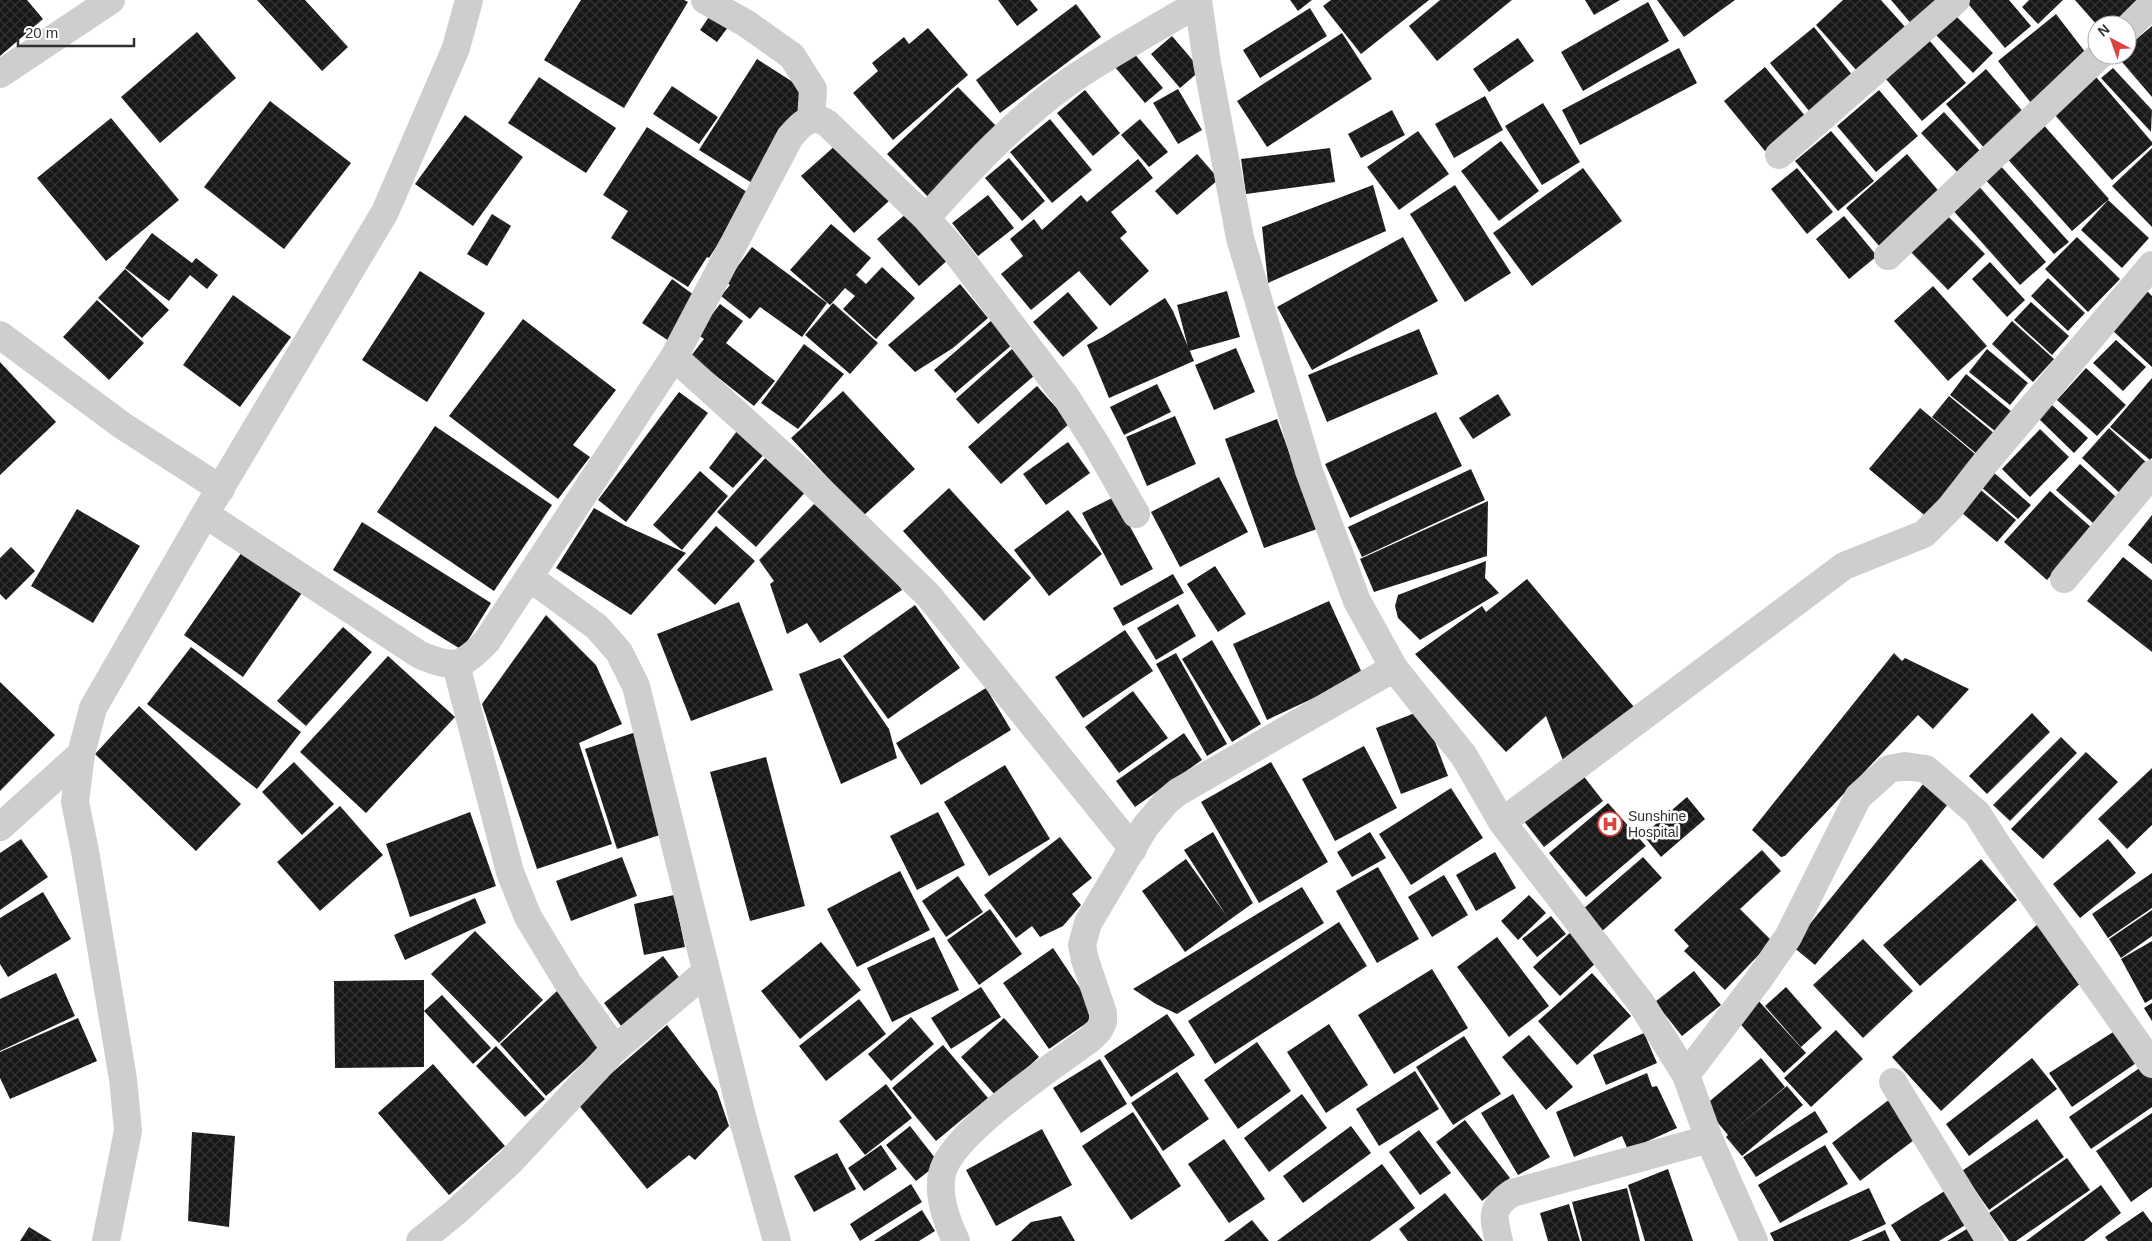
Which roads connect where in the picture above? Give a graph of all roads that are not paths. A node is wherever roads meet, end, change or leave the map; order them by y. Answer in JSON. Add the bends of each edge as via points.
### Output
{"nodes":[{"id":1,"x":112,"y":0,"type":"edge"},
{"id":2,"x":470,"y":0,"type":"edge"},
{"id":3,"x":705,"y":0,"type":"edge"},
{"id":4,"x":1956,"y":0,"type":"edge"},
{"id":5,"x":1198,"y":2,"type":"edge"},
{"id":6,"x":2152,"y":4,"type":"edge"},
{"id":7,"x":2137,"y":19,"type":"edge"},
{"id":8,"x":2089,"y":65,"type":"edge"},
{"id":9,"x":0,"y":74,"type":"edge"},
{"id":10,"x":811,"y":119,"type":"junction"},
{"id":11,"x":1779,"y":155,"type":"dead end"},
{"id":12,"x":926,"y":218,"type":"junction"},
{"id":13,"x":1888,"y":256,"type":"dead end"},
{"id":14,"x":2152,"y":265,"type":"edge"},
{"id":15,"x":0,"y":335,"type":"edge"},
{"id":16,"x":674,"y":357,"type":"junction"},
{"id":17,"x":2152,"y":474,"type":"edge"},
{"id":18,"x":221,"y":489,"type":"junction"},
{"id":19,"x":205,"y":514,"type":"junction"},
{"id":20,"x":1136,"y":514,"type":"dead end"},
{"id":21,"x":529,"y":577,"type":"junction"},
{"id":22,"x":2064,"y":579,"type":"dead end"},
{"id":23,"x":456,"y":664,"type":"junction"},
{"id":24,"x":1394,"y":668,"type":"junction"},
{"id":25,"x":81,"y":754,"type":"junction"},
{"id":26,"x":1502,"y":822,"type":"junction"},
{"id":27,"x":0,"y":827,"type":"edge"},
{"id":28,"x":1133,"y":849,"type":"junction"},
{"id":29,"x":706,"y":972,"type":"junction"},
{"id":30,"x":614,"y":1049,"type":"junction"},
{"id":31,"x":2152,"y":1064,"type":"edge"},
{"id":32,"x":1686,"y":1075,"type":"junction"},
{"id":33,"x":1893,"y":1082,"type":"dead end"},
{"id":34,"x":1709,"y":1139,"type":"junction"},
{"id":35,"x":106,"y":1241,"type":"edge"},
{"id":36,"x":420,"y":1241,"type":"edge"},
{"id":37,"x":777,"y":1241,"type":"edge"},
{"id":38,"x":956,"y":1241,"type":"edge"},
{"id":39,"x":1499,"y":1241,"type":"edge"},
{"id":40,"x":1754,"y":1241,"type":"edge"},
{"id":41,"x":1990,"y":1241,"type":"edge"}],
"edges":[{"from":1,"to":9,"type":"street"},
{"from":2,"to":18,"type":"street","via":[[456,48],[386,212]]},
{"from":3,"to":10,"type":"street","via":[[748,24],[792,56],[813,89]]},
{"from":4,"to":11,"type":"street"},
{"from":5,"to":12,"type":"street","via":[[1063,87],[1018,122],[980,158]]},
{"from":5,"to":24,"type":"street","via":[[1245,257],[1309,472],[1357,601]]},
{"from":6,"to":7,"type":"street"},
{"from":8,"to":13,"type":"street"},
{"from":10,"to":12,"type":"street","via":[[828,124]]},
{"from":10,"to":16,"type":"street","via":[[801,123],[790,137]]},
{"from":12,"to":20,"type":"street","via":[[956,252],[1066,397]]},
{"from":14,"to":26,"type":"street","via":[[1950,508],[1924,534],[1844,566]]},
{"from":15,"to":18,"type":"street","via":[[122,426]]},
{"from":16,"to":21,"type":"street"},
{"from":16,"to":28,"type":"street","via":[[810,480],[929,596]]},
{"from":17,"to":22,"type":"street"},
{"from":18,"to":19,"type":"street"},
{"from":19,"to":23,"type":"street","via":[[420,655]]},
{"from":19,"to":25,"type":"street","via":[[93,708]]},
{"from":21,"to":23,"type":"street","via":[[487,641],[472,657]]},
{"from":21,"to":29,"type":"street","via":[[597,627],[619,652],[636,686]]},
{"from":23,"to":30,"type":"street","via":[[510,872],[528,918]]},
{"from":24,"to":26,"type":"street","via":[[1464,756]]},
{"from":24,"to":28,"type":"street","via":[[1178,792],[1156,814]]},
{"from":25,"to":27,"type":"street"},
{"from":25,"to":35,"type":"street","via":[[75,802],[123,1079],[128,1131]]},
{"from":26,"to":32,"type":"street","via":[[1641,1003]]},
{"from":28,"to":38,"type":"street","via":[[1088,923],[1082,946],[1104,1022],[1090,1039],[978,1123],[953,1151],[942,1174],[942,1201]]},
{"from":29,"to":30,"type":"street"},
{"from":29,"to":37,"type":"street"},
{"from":30,"to":36,"type":"street","via":[[510,1162]]},
{"from":31,"to":32,"type":"street","via":[[1977,813],[1926,769],[1905,766],[1889,769],[1858,797],[1788,937]]},
{"from":32,"to":34,"type":"street"},
{"from":33,"to":41,"type":"street"},
{"from":34,"to":39,"type":"street","via":[[1512,1193],[1496,1209],[1494,1221]]},
{"from":34,"to":40,"type":"street"}]}
